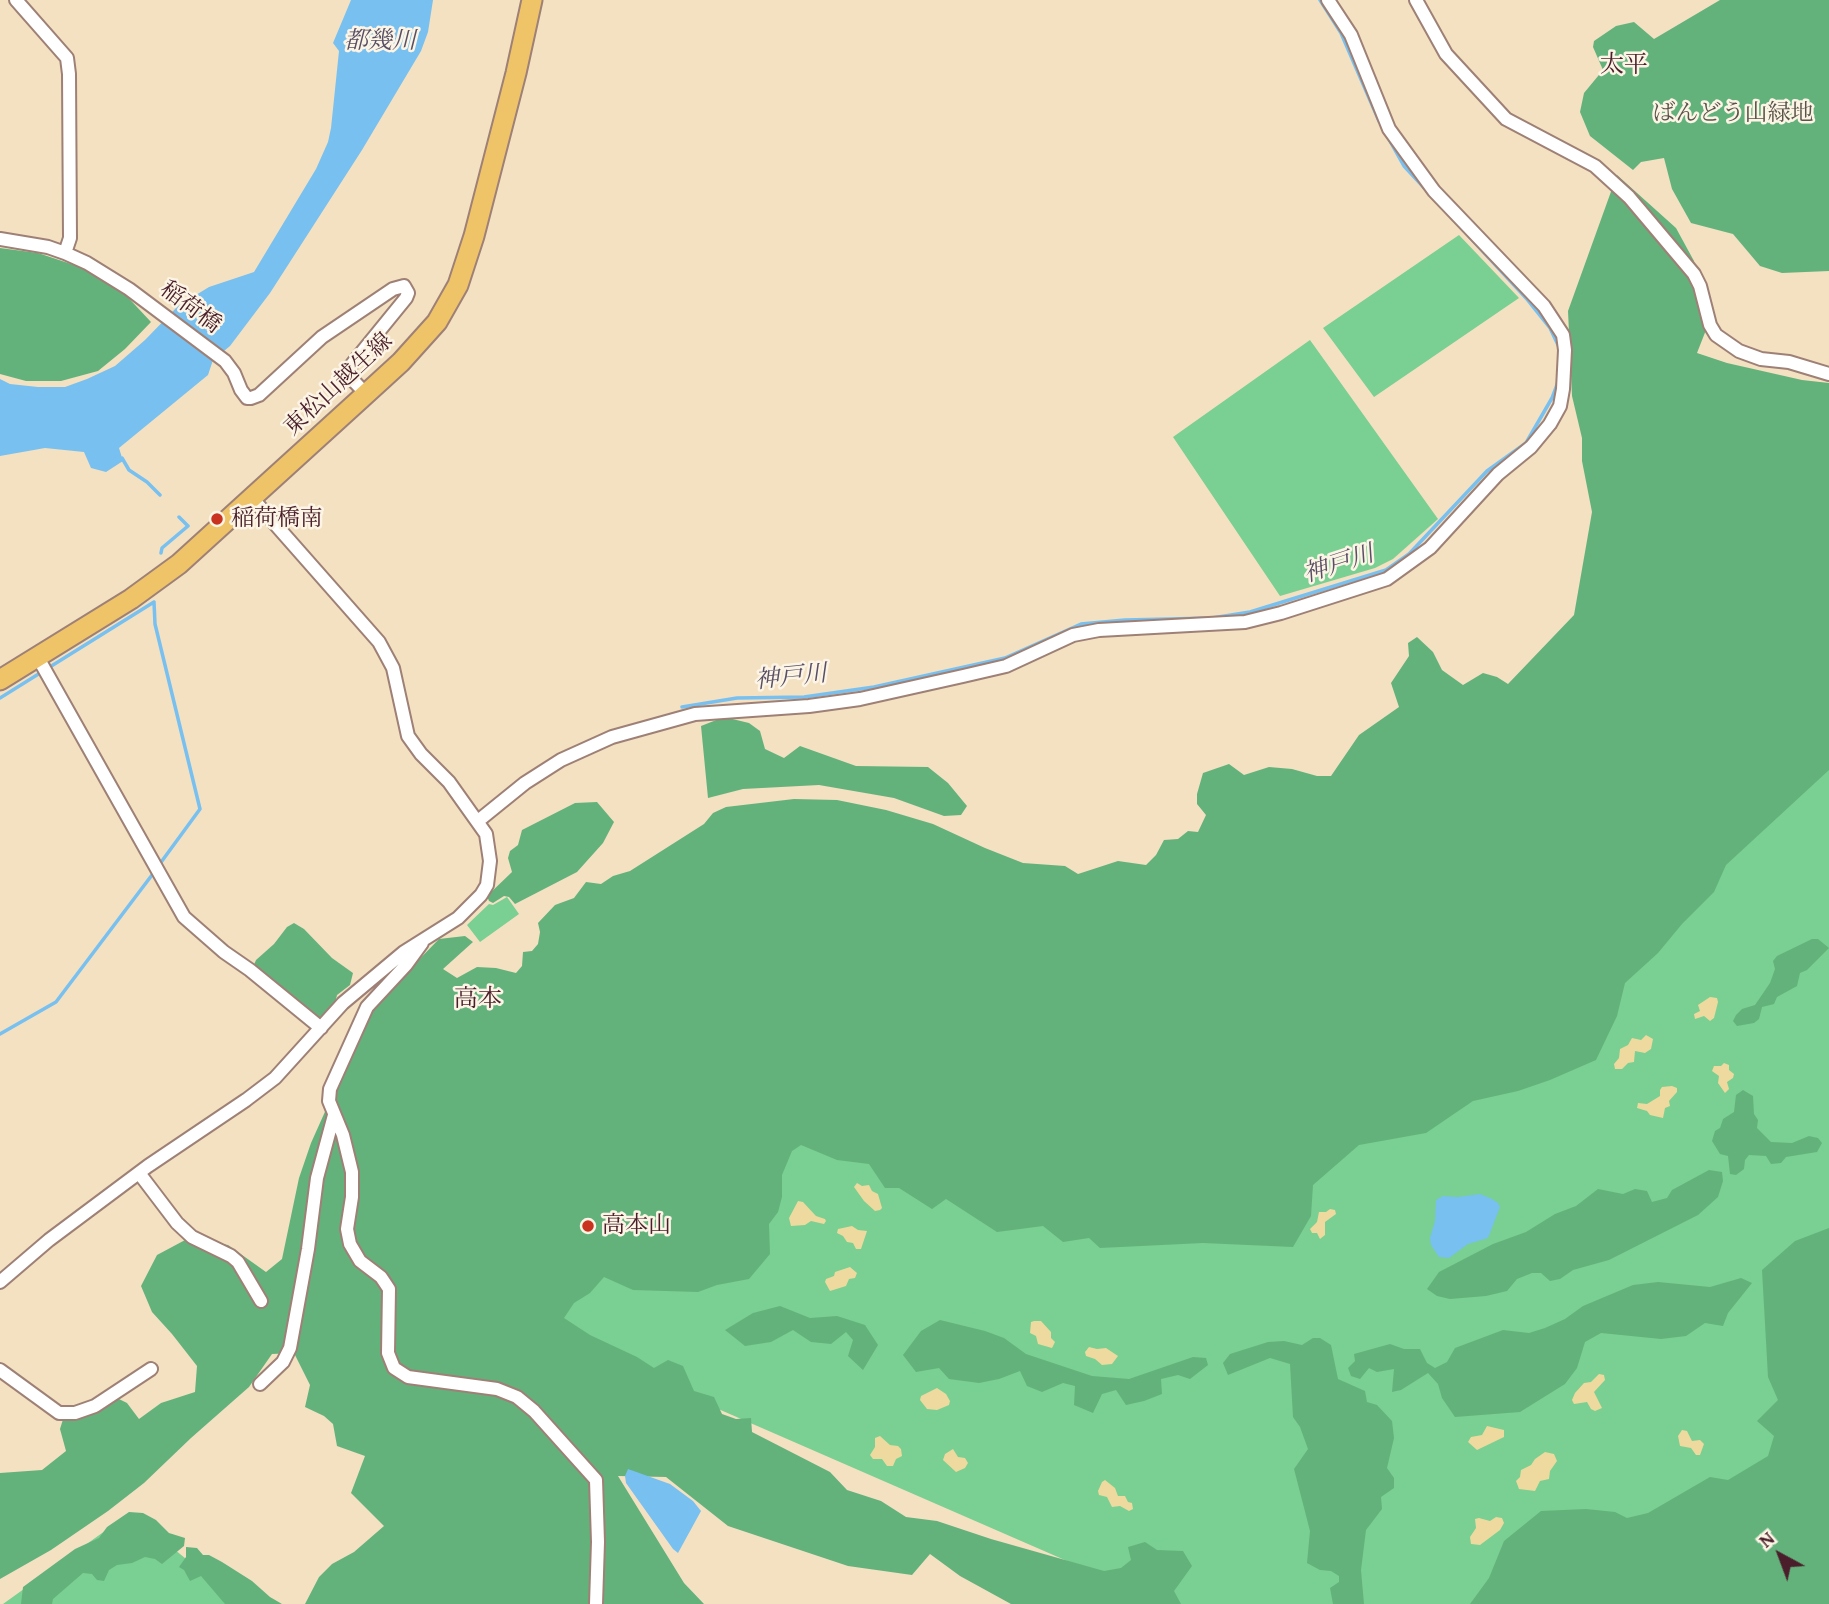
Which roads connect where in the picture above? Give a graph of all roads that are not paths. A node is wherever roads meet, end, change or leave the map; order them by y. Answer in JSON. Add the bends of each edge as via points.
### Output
{"nodes":[{"id":1,"x":16,"y":0,"type":"edge"},
{"id":2,"x":531,"y":0,"type":"edge"},
{"id":3,"x":1328,"y":0,"type":"edge"},
{"id":4,"x":1416,"y":0,"type":"edge"},
{"id":5,"x":0,"y":239,"type":"edge"},
{"id":6,"x":65,"y":253,"type":"junction"},
{"id":7,"x":1829,"y":374,"type":"edge"},
{"id":8,"x":366,"y":394,"type":"junction"},
{"id":9,"x":253,"y":499,"type":"junction"},
{"id":10,"x":37,"y":656,"type":"junction"},
{"id":11,"x":0,"y":680,"type":"edge"},
{"id":12,"x":478,"y":821,"type":"junction"},
{"id":13,"x":423,"y":940,"type":"junction"},
{"id":14,"x":321,"y":1028,"type":"junction"},
{"id":15,"x":334,"y":1115,"type":"junction"},
{"id":16,"x":138,"y":1173,"type":"junction"},
{"id":17,"x":0,"y":1282,"type":"edge"},
{"id":18,"x":261,"y":1301,"type":"dead end"},
{"id":19,"x":151,"y":1369,"type":"dead end"},
{"id":20,"x":0,"y":1370,"type":"edge"},
{"id":21,"x":260,"y":1384,"type":"dead end"},
{"id":22,"x":596,"y":1604,"type":"edge"}],
"edges":[{"from":1,"to":6,"type":"street","via":[[66,58],[70,238]]},
{"from":2,"to":8,"type":"main road","name":"東松山越生線","via":[[489,181],[458,285],[429,332]]},
{"from":3,"to":12,"type":"street","via":[[1351,35],[1389,129],[1434,191],[1544,306],[1563,335],[1563,389],[1550,424],[1430,548],[1387,579],[1245,622],[1098,630],[1073,635],[1006,666],[860,699],[695,714],[612,737],[561,760]]},
{"from":4,"to":7,"type":"street","via":[[1446,54],[1506,118],[1595,166],[1629,197],[1694,274],[1717,335],[1739,351],[1761,359]]},
{"from":5,"to":6,"type":"street","name":"稲荷橋"},
{"from":6,"to":8,"type":"street","name":"稲荷橋","via":[[129,289],[225,361],[244,395],[254,397],[323,337],[404,286],[406,298],[349,368],[350,377]]},
{"from":8,"to":9,"type":"main road","name":"東松山越生線"},
{"from":9,"to":10,"type":"main road","name":"東松山越生線","via":[[131,599]]},
{"from":9,"to":12,"type":"street","via":[[379,642],[395,677],[408,736]]},
{"from":10,"to":11,"type":"main road","name":"東松山越生線"},
{"from":10,"to":14,"type":"street","via":[[184,917]]},
{"from":12,"to":13,"type":"street","via":[[486,834],[491,861],[486,885],[458,918]]},
{"from":13,"to":14,"type":"street","via":[[365,984]]},
{"from":13,"to":15,"type":"street","via":[[367,1007],[330,1089]]},
{"from":14,"to":16,"type":"street","via":[[275,1078]]},
{"from":15,"to":21,"type":"street","via":[[317,1178],[290,1348],[283,1362]]},
{"from":15,"to":22,"type":"street","via":[[352,1172],[350,1244],[360,1261],[389,1289],[388,1353],[394,1368],[408,1377],[517,1396],[596,1480]]},
{"from":16,"to":17,"type":"street"},
{"from":16,"to":18,"type":"street","via":[[192,1237],[239,1262]]},
{"from":19,"to":20,"type":"street","via":[[95,1406],[75,1413],[59,1413]]}]}
